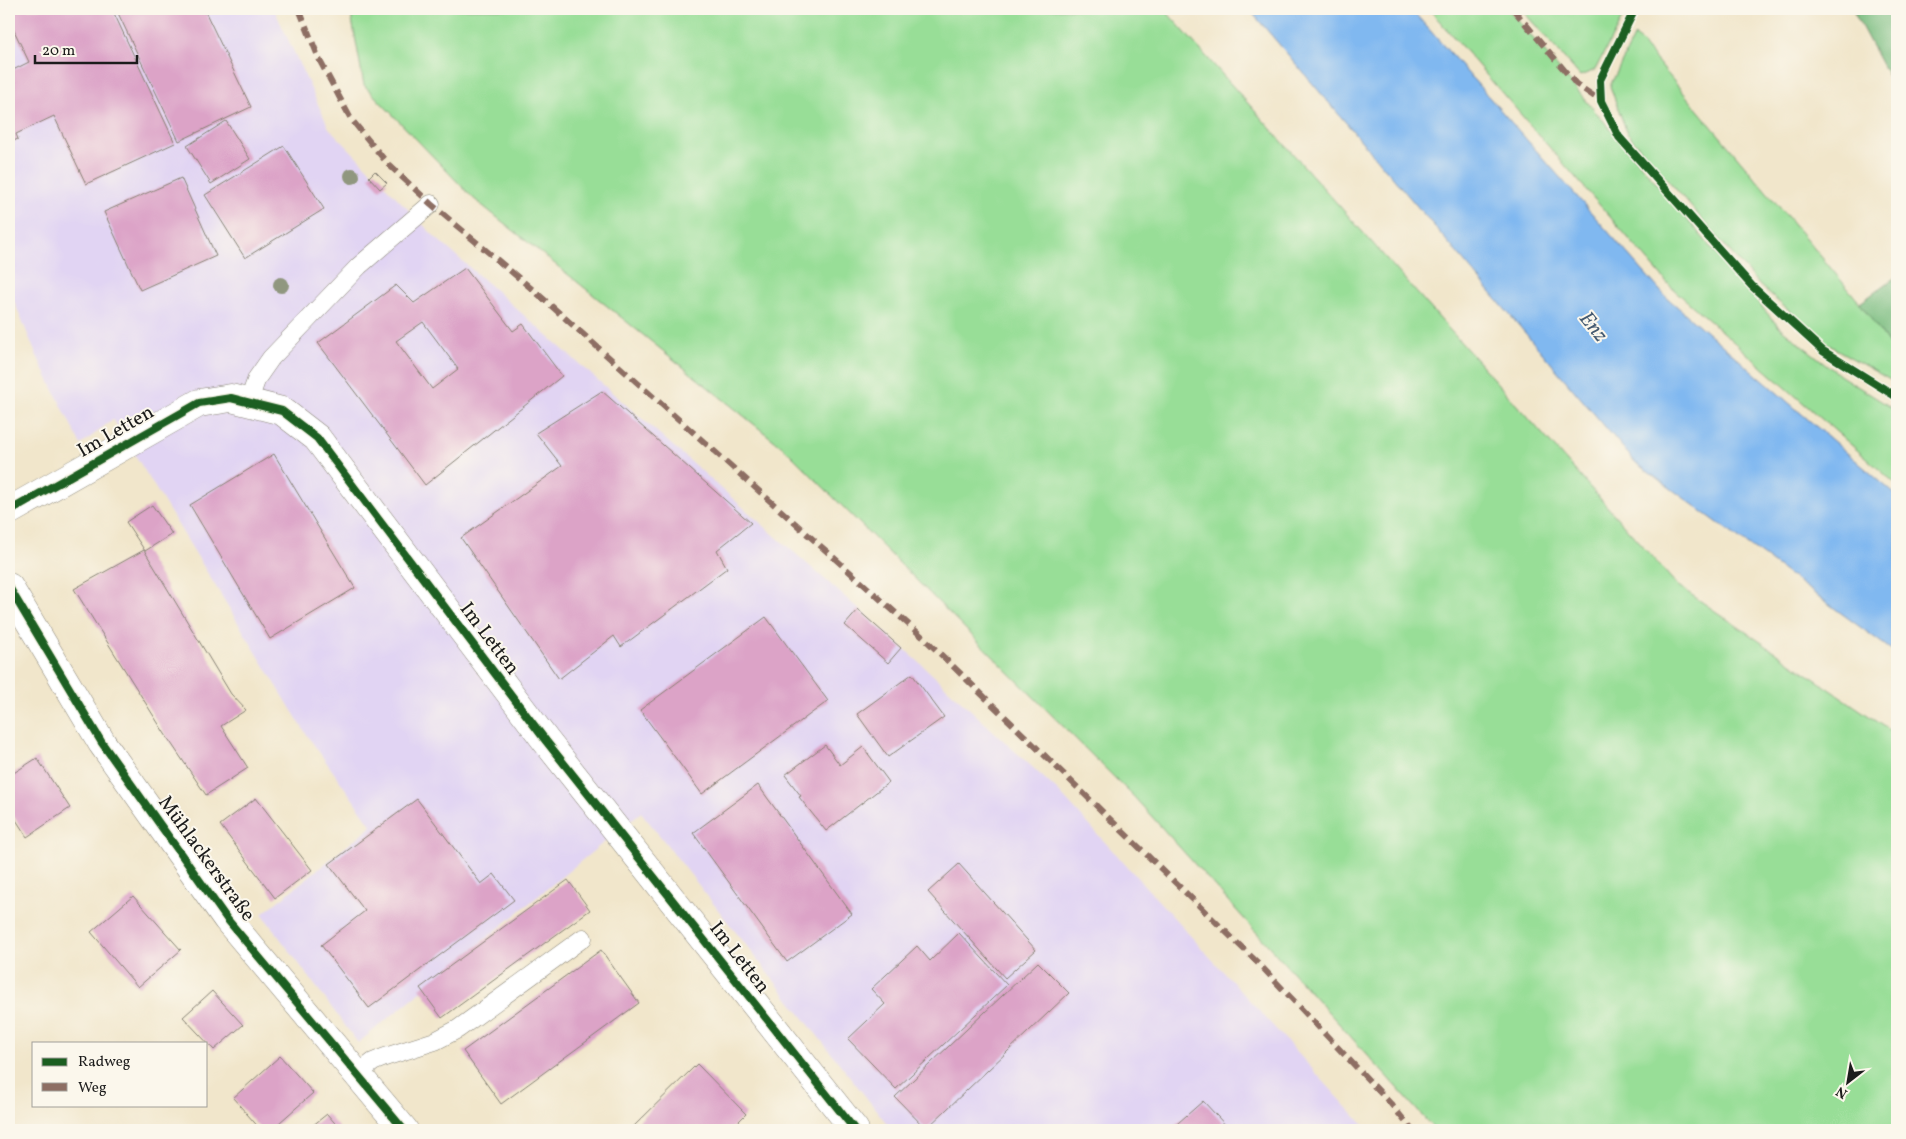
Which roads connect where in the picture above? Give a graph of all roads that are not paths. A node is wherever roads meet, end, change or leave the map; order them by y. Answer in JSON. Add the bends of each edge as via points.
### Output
{"nodes":[{"id":1,"x":431,"y":204,"type":"dead end"},
{"id":2,"x":248,"y":403,"type":"junction"},
{"id":3,"x":9,"y":512,"type":"edge"},
{"id":4,"x":9,"y":587,"type":"edge"},
{"id":5,"x":583,"y":938,"type":"dead end"},
{"id":6,"x":358,"y":1074,"type":"junction"},
{"id":7,"x":404,"y":1130,"type":"edge"},
{"id":8,"x":855,"y":1130,"type":"edge"}],
"edges":[{"from":1,"to":2,"type":"lane","via":[[354,261],[270,358],[257,378]]},
{"from":2,"to":3,"type":"street","name":"Im Letten","via":[[231,398],[199,403]]},
{"from":2,"to":8,"type":"street","name":"Im Letten","via":[[282,411],[317,438],[546,741]]},
{"from":4,"to":6,"type":"street","name":"Mühlackerstraße","via":[[102,743],[227,918]]},
{"from":5,"to":6,"type":"lane","via":[[458,1029],[435,1041],[379,1060]]},
{"from":6,"to":7,"type":"street","name":"Mühlackerstraße"}]}
